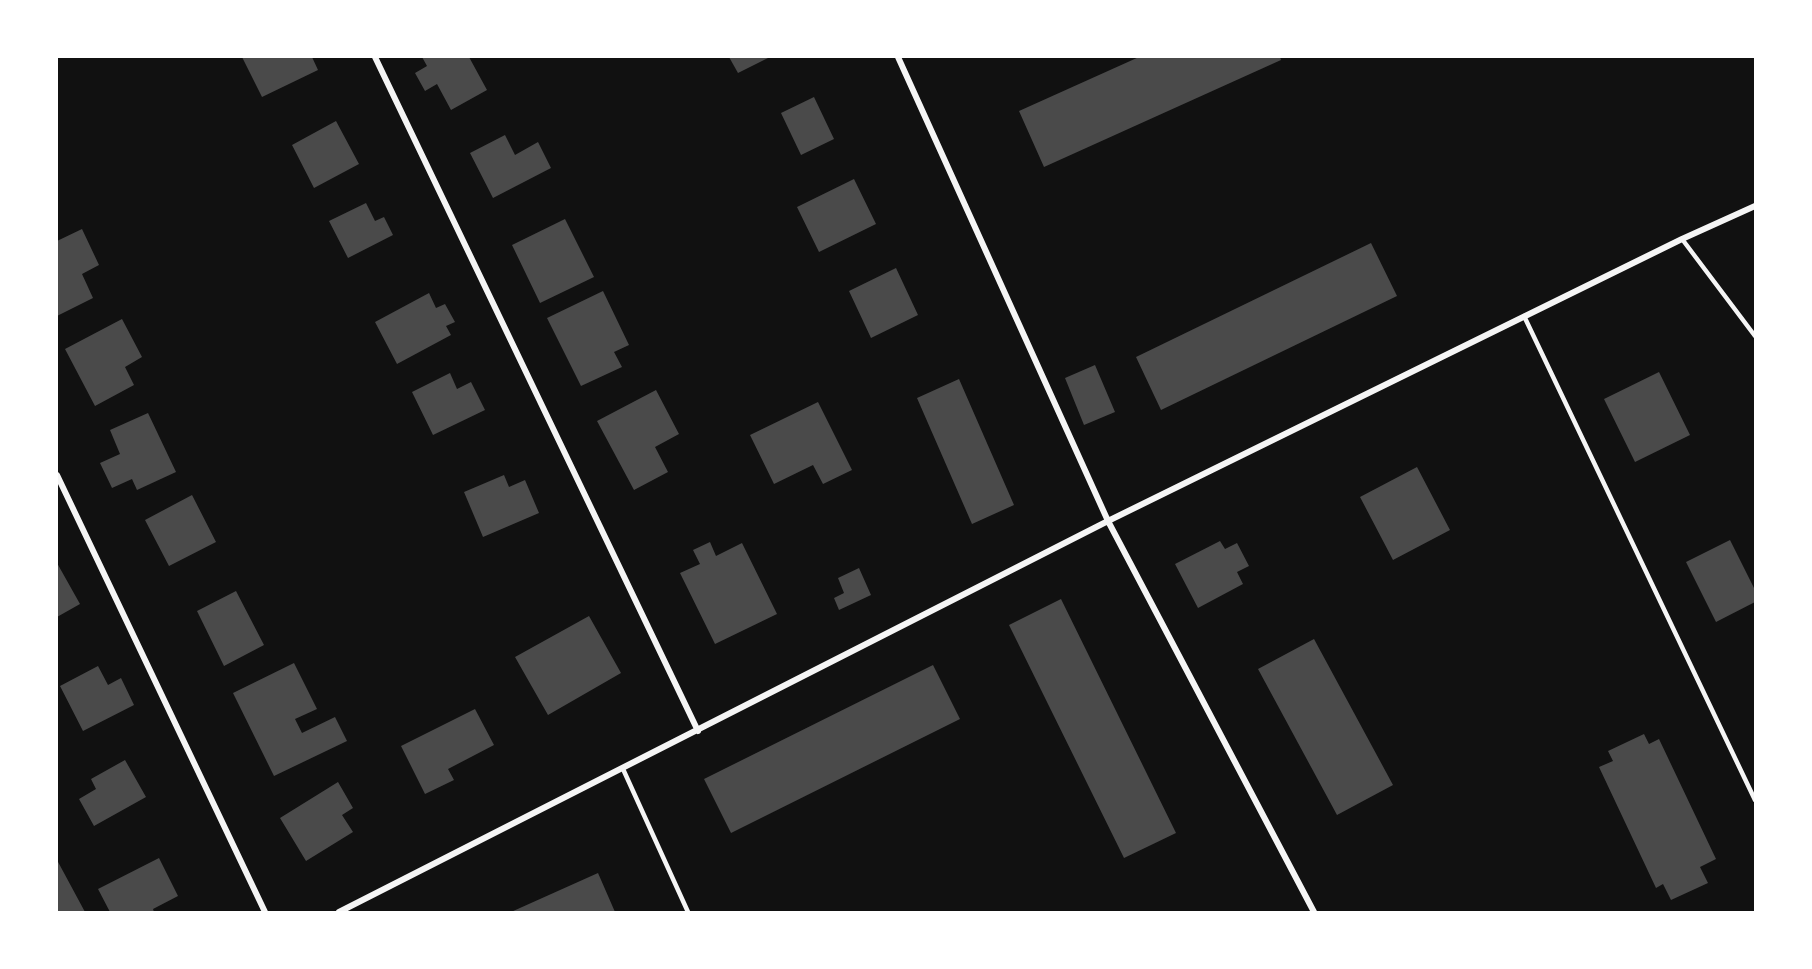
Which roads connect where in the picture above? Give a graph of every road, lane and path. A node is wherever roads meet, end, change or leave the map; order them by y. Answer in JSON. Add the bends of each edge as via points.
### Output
{"nodes":[{"id":1,"x":375,"y":57,"type":"edge"},
{"id":2,"x":898,"y":57,"type":"edge"},
{"id":3,"x":1755,"y":206,"type":"edge"},
{"id":4,"x":1682,"y":239,"type":"junction"},
{"id":5,"x":1524,"y":316,"type":"junction"},
{"id":6,"x":1755,"y":336,"type":"edge"},
{"id":7,"x":57,"y":475,"type":"edge"},
{"id":8,"x":1108,"y":521,"type":"junction"},
{"id":9,"x":698,"y":731,"type":"junction"},
{"id":10,"x":623,"y":769,"type":"junction"},
{"id":11,"x":1755,"y":800,"type":"edge"},
{"id":12,"x":265,"y":912,"type":"edge"},
{"id":13,"x":339,"y":912,"type":"edge"},
{"id":14,"x":688,"y":912,"type":"edge"},
{"id":15,"x":1314,"y":912,"type":"edge"}],
"edges":[{"from":1,"to":9,"type":"street"},
{"from":2,"to":8,"type":"street"},
{"from":3,"to":4,"type":"street"},
{"from":4,"to":5,"type":"street"},
{"from":4,"to":6,"type":"lane"},
{"from":5,"to":8,"type":"street"},
{"from":5,"to":11,"type":"lane"},
{"from":7,"to":12,"type":"street"},
{"from":8,"to":9,"type":"street"},
{"from":8,"to":15,"type":"street"},
{"from":9,"to":10,"type":"street"},
{"from":10,"to":13,"type":"street"},
{"from":10,"to":14,"type":"lane"}]}
